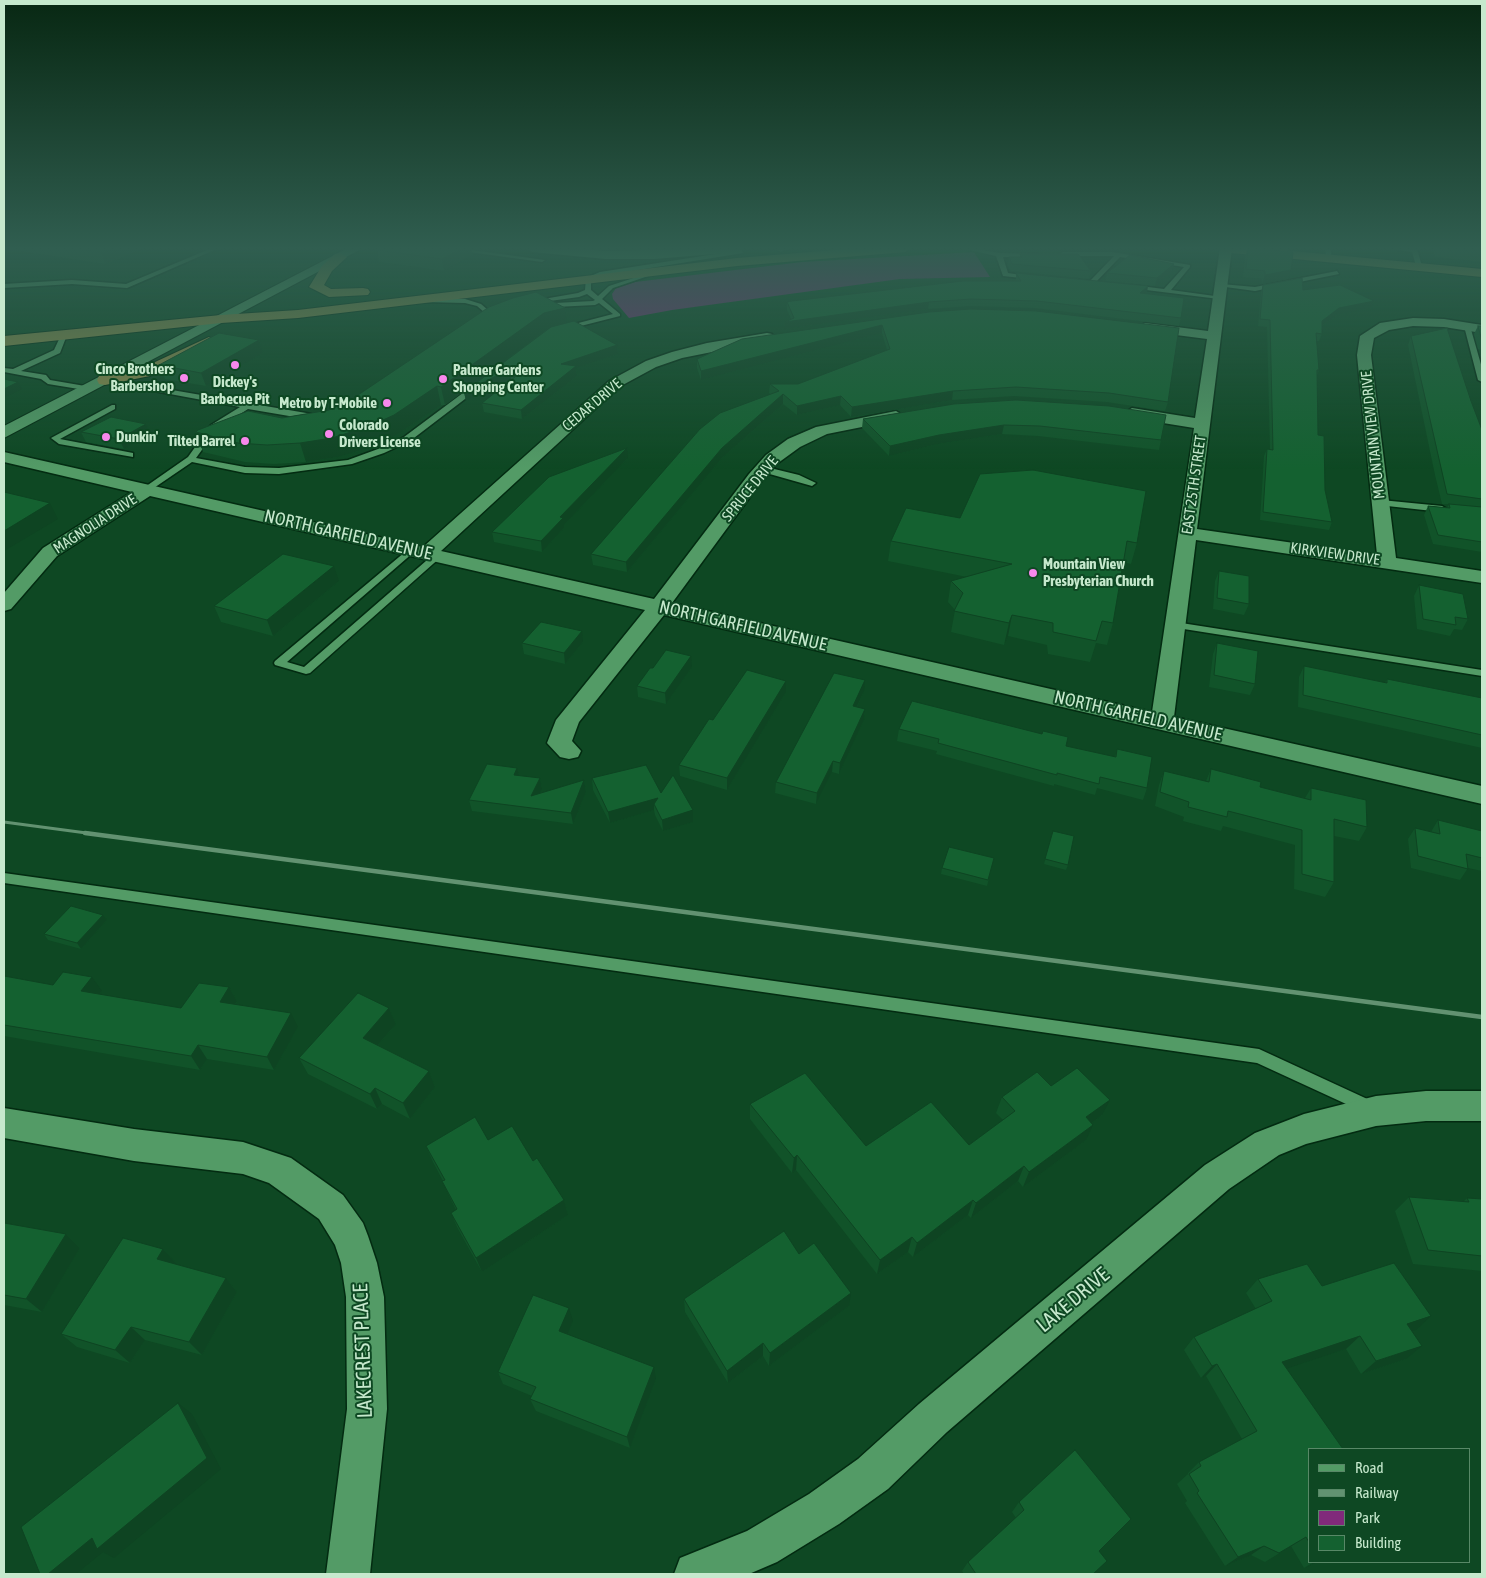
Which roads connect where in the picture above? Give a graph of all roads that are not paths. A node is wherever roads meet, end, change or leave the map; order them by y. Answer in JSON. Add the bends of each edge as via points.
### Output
{"nodes":[{"id":1,"x":194,"y":322,"type":"edge"},
{"id":2,"x":215,"y":322,"type":"edge"},
{"id":3,"x":299,"y":322,"type":"edge"},
{"id":4,"x":591,"y":322,"type":"edge"},
{"id":5,"x":1216,"y":322,"type":"edge"},
{"id":6,"x":1129,"y":326,"type":"edge"},
{"id":7,"x":1478,"y":328,"type":"edge"},
{"id":8,"x":558,"y":330,"type":"edge"},
{"id":9,"x":64,"y":335,"type":"junction"},
{"id":10,"x":785,"y":335,"type":"edge"},
{"id":11,"x":1214,"y":336,"type":"junction"},
{"id":12,"x":4,"y":341,"type":"edge"},
{"id":13,"x":4,"y":370,"type":"edge"},
{"id":14,"x":14,"y":372,"type":"junction"},
{"id":15,"x":4,"y":377,"type":"edge"},
{"id":16,"x":105,"y":380,"type":"junction"},
{"id":17,"x":1482,"y":380,"type":"edge"},
{"id":18,"x":482,"y":383,"type":"edge"},
{"id":19,"x":88,"y":389,"type":"junction"},
{"id":20,"x":247,"y":406,"type":"junction"},
{"id":21,"x":112,"y":407,"type":"dead end"},
{"id":22,"x":1117,"y":411,"type":"edge"},
{"id":23,"x":915,"y":413,"type":"edge"},
{"id":24,"x":314,"y":416,"type":"edge"},
{"id":25,"x":1202,"y":424,"type":"junction"},
{"id":26,"x":4,"y":433,"type":"edge"},
{"id":27,"x":130,"y":455,"type":"dead end"},
{"id":28,"x":4,"y":457,"type":"edge"},
{"id":29,"x":191,"y":459,"type":"junction"},
{"id":30,"x":762,"y":470,"type":"junction"},
{"id":31,"x":812,"y":483,"type":"dead end"},
{"id":32,"x":148,"y":490,"type":"junction"},
{"id":33,"x":1381,"y":503,"type":"junction"},
{"id":34,"x":1450,"y":510,"type":"edge"},
{"id":35,"x":1188,"y":533,"type":"junction"},
{"id":36,"x":425,"y":553,"type":"junction"},
{"id":37,"x":1387,"y":562,"type":"junction"},
{"id":38,"x":1482,"y":577,"type":"edge"},
{"id":39,"x":4,"y":605,"type":"edge"},
{"id":40,"x":659,"y":607,"type":"junction"},
{"id":41,"x":1175,"y":625,"type":"junction"},
{"id":42,"x":1482,"y":673,"type":"edge"},
{"id":43,"x":1162,"y":722,"type":"junction"},
{"id":44,"x":569,"y":751,"type":"dead end"},
{"id":45,"x":1482,"y":795,"type":"edge"},
{"id":46,"x":4,"y":878,"type":"edge"},
{"id":47,"x":1482,"y":1106,"type":"edge"},
{"id":48,"x":1376,"y":1111,"type":"junction"},
{"id":49,"x":4,"y":1123,"type":"edge"},
{"id":50,"x":348,"y":1574,"type":"edge"},
{"id":51,"x":696,"y":1574,"type":"edge"}],
"edges":[{"from":1,"to":9,"type":"highway"},
{"from":2,"to":16,"type":"main road"},
{"from":3,"to":16,"type":"highway","via":[[232,335],[196,347],[144,372]]},
{"from":4,"to":8,"type":"lane"},
{"from":5,"to":11,"type":"street","name":"EAST 25TH STREET"},
{"from":6,"to":11,"type":"street"},
{"from":7,"to":17,"type":"lane"},
{"from":7,"to":33,"type":"street","name":"MOUNTAIN VIEW DRIVE","via":[[1413,322],[1385,326],[1368,336],[1364,355]]},
{"from":9,"to":12,"type":"highway"},
{"from":9,"to":14,"type":"lane","via":[[57,351]]},
{"from":10,"to":36,"type":"street","name":"CEDAR DRIVE","via":[[677,355],[622,379]]},
{"from":11,"to":25,"type":"street","name":"EAST 25TH STREET"},
{"from":13,"to":14,"type":"lane"},
{"from":14,"to":15,"type":"lane"},
{"from":14,"to":19,"type":"lane"},
{"from":16,"to":19,"type":"main road"},
{"from":16,"to":20,"type":"lane"},
{"from":18,"to":29,"type":"lane","via":[[407,439],[381,452],[349,462],[278,471],[245,470]]},
{"from":19,"to":26,"type":"main road"},
{"from":20,"to":24,"type":"lane"},
{"from":20,"to":29,"type":"lane","via":[[214,427]]},
{"from":21,"to":27,"type":"lane","via":[[55,438],[59,442]]},
{"from":22,"to":25,"type":"street"},
{"from":23,"to":30,"type":"street","name":"SPRUCE DRIVE","via":[[808,435],[781,451]]},
{"from":25,"to":35,"type":"street","name":"EAST 25TH STREET"},
{"from":28,"to":32,"type":"street","name":"NORTH GARFIELD AVENUE"},
{"from":29,"to":32,"type":"lane"},
{"from":30,"to":31,"type":"lane"},
{"from":30,"to":40,"type":"street","name":"SPRUCE DRIVE"},
{"from":32,"to":36,"type":"street","name":"NORTH GARFIELD AVENUE"},
{"from":32,"to":39,"type":"street","name":"MAGNOLIA DRIVE","via":[[50,552]]},
{"from":33,"to":34,"type":"lane"},
{"from":33,"to":37,"type":"street","name":"MOUNTAIN VIEW DRIVE"},
{"from":35,"to":37,"type":"street","name":"KIRKVIEW DRIVE"},
{"from":35,"to":41,"type":"street","name":"EAST 25TH STREET"},
{"from":36,"to":36,"type":"lane","via":[[306,670],[279,663]]},
{"from":36,"to":40,"type":"street","name":"NORTH GARFIELD AVENUE"},
{"from":37,"to":38,"type":"street","name":"KIRKVIEW DRIVE"},
{"from":40,"to":43,"type":"street","name":"NORTH GARFIELD AVENUE"},
{"from":40,"to":44,"type":"street","name":"SPRUCE DRIVE","via":[[568,720],[559,743]]},
{"from":41,"to":42,"type":"lane"},
{"from":41,"to":43,"type":"street","name":"EAST 25TH STREET"},
{"from":43,"to":45,"type":"street","name":"NORTH GARFIELD AVENUE"},
{"from":46,"to":48,"type":"lane","via":[[1259,1056]]},
{"from":47,"to":48,"type":"street","name":"LAKE DRIVE","via":[[1426,1106]]},
{"from":48,"to":51,"type":"street","name":"LAKE DRIVE","via":[[1304,1129],[1267,1144],[1224,1173],[933,1418],[873,1474],[762,1547]]},
{"from":49,"to":50,"type":"street","name":"LAKECREST PLACE","via":[[134,1145],[243,1158],[279,1170],[331,1207],[350,1236],[365,1297],[368,1409]]}]}
